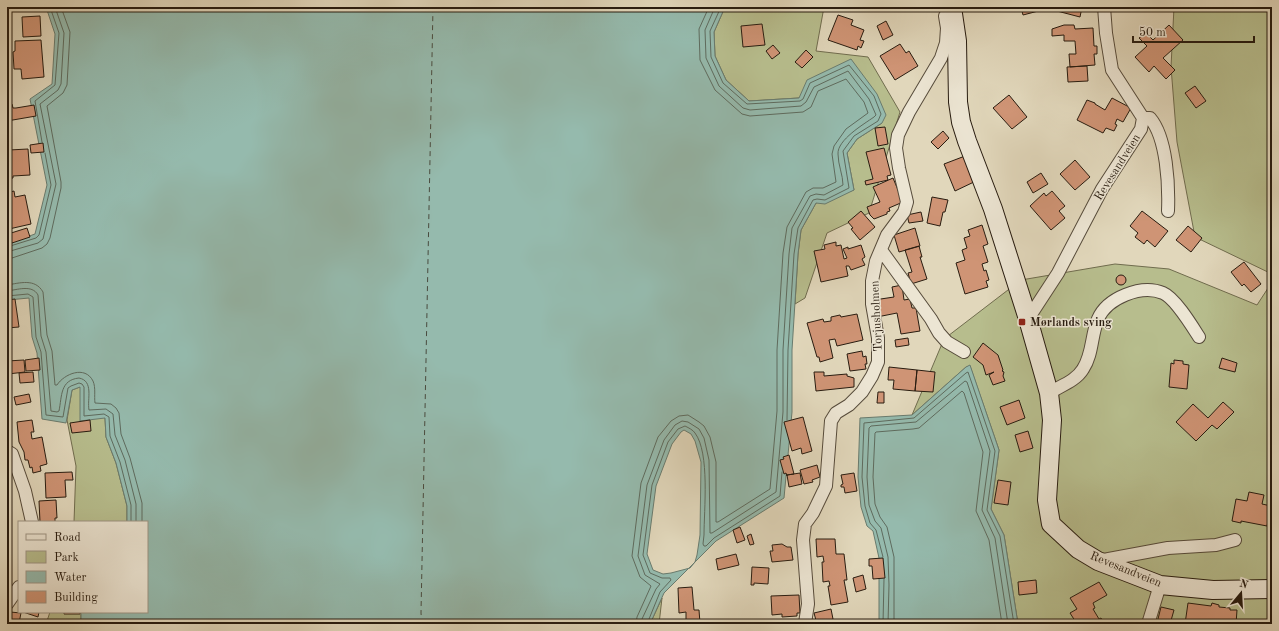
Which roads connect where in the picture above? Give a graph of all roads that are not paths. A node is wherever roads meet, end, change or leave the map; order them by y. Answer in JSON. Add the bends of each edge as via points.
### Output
{"nodes":[{"id":1,"x":944,"y":7,"type":"edge"},
{"id":2,"x":952,"y":7,"type":"edge"},
{"id":3,"x":1104,"y":7,"type":"edge"},
{"id":4,"x":1143,"y":118,"type":"junction"},
{"id":5,"x":1168,"y":211,"type":"dead end"},
{"id":6,"x":881,"y":250,"type":"junction"},
{"id":7,"x":1028,"y":319,"type":"junction"},
{"id":8,"x":1199,"y":337,"type":"dead end"},
{"id":9,"x":964,"y":352,"type":"dead end"},
{"id":10,"x":1048,"y":392,"type":"junction"},
{"id":11,"x":7,"y":451,"type":"edge"},
{"id":12,"x":32,"y":521,"type":"edge"},
{"id":13,"x":1235,"y":540,"type":"dead end"},
{"id":14,"x":1098,"y":561,"type":"junction"},
{"id":15,"x":1160,"y":585,"type":"junction"},
{"id":16,"x":18,"y":588,"type":"edge"},
{"id":17,"x":1272,"y":589,"type":"edge"},
{"id":18,"x":7,"y":604,"type":"edge"},
{"id":19,"x":805,"y":623,"type":"dead end"},
{"id":20,"x":1148,"y":624,"type":"edge"}],
"edges":[{"from":1,"to":6,"type":"street","name":"Torjusholmen","via":[[947,28],[941,58],[898,135],[896,148],[907,202],[904,212],[887,235]]},
{"from":2,"to":7,"type":"main road","name":"Revesandveien","via":[[957,41],[958,102],[961,122],[993,209]]},
{"from":3,"to":4,"type":"street","name":"Revesandveien","via":[[1112,70]]},
{"from":4,"to":5,"type":"street","via":[[1150,118],[1156,124],[1162,140],[1169,190]]},
{"from":4,"to":7,"type":"street","name":"Revesandveien","via":[[1141,129],[1102,189],[1058,273]]},
{"from":6,"to":9,"type":"street","name":"Torjusholmen","via":[[939,333],[947,342]]},
{"from":6,"to":19,"type":"street","name":"Torjusholmen","via":[[872,281],[878,362],[862,392],[836,413],[831,421],[826,486],[805,524],[803,540],[808,604]]},
{"from":7,"to":10,"type":"main road","name":"Revesandveien"},
{"from":8,"to":10,"type":"street","via":[[1179,308],[1163,293],[1146,290],[1126,295],[1113,301],[1102,312],[1083,369],[1072,380]]},
{"from":10,"to":14,"type":"main road","name":"Revesandveien","via":[[1052,420],[1047,500],[1051,524],[1078,548]]},
{"from":11,"to":12,"type":"street","via":[[12,454]]},
{"from":13,"to":14,"type":"street","via":[[1216,545],[1168,548]]},
{"from":14,"to":15,"type":"main road","name":"Revesandveien"},
{"from":15,"to":17,"type":"main road","name":"Revesandveien","via":[[1213,590]]},
{"from":15,"to":20,"type":"street"},
{"from":16,"to":18,"type":"street"}]}
